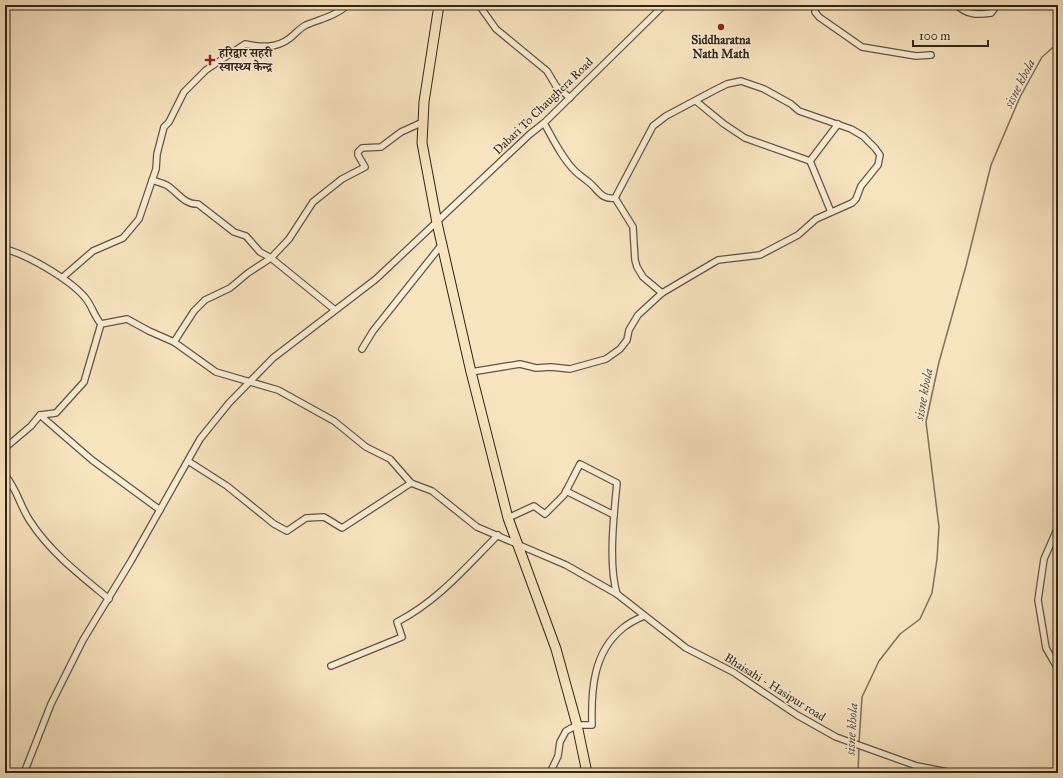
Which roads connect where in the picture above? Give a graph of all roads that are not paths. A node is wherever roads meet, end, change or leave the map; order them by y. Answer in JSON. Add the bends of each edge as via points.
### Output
{"nodes":[{"id":1,"x":348,"y":5,"type":"edge"},
{"id":2,"x":440,"y":5,"type":"edge"},
{"id":3,"x":480,"y":5,"type":"edge"},
{"id":4,"x":664,"y":5,"type":"edge"},
{"id":5,"x":816,"y":5,"type":"edge"},
{"id":6,"x":956,"y":5,"type":"edge"},
{"id":7,"x":997,"y":5,"type":"edge"},
{"id":8,"x":930,"y":55,"type":"dead end"},
{"id":9,"x":570,"y":98,"type":"junction"},
{"id":10,"x":696,"y":100,"type":"junction"},
{"id":11,"x":422,"y":122,"type":"junction"},
{"id":12,"x":544,"y":123,"type":"junction"},
{"id":13,"x":838,"y":124,"type":"junction"},
{"id":14,"x":810,"y":161,"type":"junction"},
{"id":15,"x":152,"y":180,"type":"junction"},
{"id":16,"x":615,"y":198,"type":"junction"},
{"id":17,"x":831,"y":212,"type":"junction"},
{"id":18,"x":437,"y":223,"type":"junction"},
{"id":19,"x":443,"y":243,"type":"junction"},
{"id":20,"x":5,"y":249,"type":"edge"},
{"id":21,"x":271,"y":258,"type":"junction"},
{"id":22,"x":63,"y":277,"type":"junction"},
{"id":23,"x":662,"y":293,"type":"junction"},
{"id":24,"x":335,"y":310,"type":"junction"},
{"id":25,"x":101,"y":324,"type":"junction"},
{"id":26,"x":174,"y":342,"type":"junction"},
{"id":27,"x":362,"y":349,"type":"dead end"},
{"id":28,"x":471,"y":372,"type":"junction"},
{"id":29,"x":251,"y":381,"type":"junction"},
{"id":30,"x":40,"y":416,"type":"junction"},
{"id":31,"x":5,"y":448,"type":"edge"},
{"id":32,"x":188,"y":461,"type":"junction"},
{"id":33,"x":5,"y":475,"type":"edge"},
{"id":34,"x":411,"y":483,"type":"junction"},
{"id":35,"x":566,"y":491,"type":"junction"},
{"id":36,"x":160,"y":510,"type":"junction"},
{"id":37,"x":614,"y":515,"type":"junction"},
{"id":38,"x":508,"y":518,"type":"junction"},
{"id":39,"x":1058,"y":527,"type":"edge"},
{"id":40,"x":498,"y":535,"type":"junction"},
{"id":41,"x":517,"y":544,"type":"junction"},
{"id":42,"x":617,"y":594,"type":"junction"},
{"id":43,"x":109,"y":598,"type":"junction"},
{"id":44,"x":644,"y":616,"type":"junction"},
{"id":45,"x":331,"y":666,"type":"dead end"},
{"id":46,"x":1058,"y":669,"type":"edge"},
{"id":47,"x":577,"y":725,"type":"junction"},
{"id":48,"x":25,"y":772,"type":"edge"},
{"id":49,"x":550,"y":773,"type":"edge"},
{"id":50,"x":587,"y":773,"type":"edge"},
{"id":51,"x":953,"y":773,"type":"edge"}],
"edges":[{"from":1,"to":15,"type":"street","via":[[332,16],[305,26],[277,46],[245,44],[206,70],[184,92],[164,127]]},
{"from":2,"to":11,"type":"main road"},
{"from":3,"to":9,"type":"street","via":[[496,29],[547,70],[556,86]]},
{"from":4,"to":9,"type":"street","name":"Dabari To Chaughera Road"},
{"from":5,"to":8,"type":"street","via":[[815,12],[819,17],[862,48],[916,56]]},
{"from":6,"to":7,"type":"street","via":[[967,13],[981,15],[991,13]]},
{"from":9,"to":12,"type":"street","name":"Dabari To Chaughera Road"},
{"from":10,"to":13,"type":"street","via":[[727,84],[741,81],[760,87],[791,104],[798,111]]},
{"from":10,"to":14,"type":"street","via":[[745,138]]},
{"from":10,"to":16,"type":"street","via":[[653,126]]},
{"from":11,"to":18,"type":"main road","via":[[422,143]]},
{"from":11,"to":21,"type":"street","via":[[401,132],[381,147],[362,148],[358,155],[365,167],[342,179],[313,202],[288,239]]},
{"from":12,"to":16,"type":"street","via":[[575,171],[592,184],[603,197]]},
{"from":12,"to":18,"type":"street","name":"Dabari To Chaughera Road"},
{"from":13,"to":14,"type":"street"},
{"from":13,"to":17,"type":"street","via":[[863,136],[880,155],[880,159],[873,174],[861,186],[856,199]]},
{"from":14,"to":17,"type":"street"},
{"from":15,"to":21,"type":"street","via":[[166,184],[192,204],[198,204],[234,232],[246,236],[260,252]]},
{"from":15,"to":22,"type":"street","via":[[139,219],[123,238],[93,250]]},
{"from":16,"to":23,"type":"street","via":[[633,227],[637,267],[643,277]]},
{"from":17,"to":23,"type":"street","via":[[816,219],[798,235],[760,255],[718,260]]},
{"from":18,"to":19,"type":"main road"},
{"from":18,"to":24,"type":"street","name":"Dabari To Chaughera Road","via":[[376,279]]},
{"from":19,"to":27,"type":"street","via":[[372,331]]},
{"from":19,"to":28,"type":"main road"},
{"from":20,"to":22,"type":"street","via":[[16,252]]},
{"from":21,"to":24,"type":"street"},
{"from":21,"to":26,"type":"street","via":[[230,288],[206,300],[194,311]]},
{"from":22,"to":25,"type":"street","via":[[86,299]]},
{"from":23,"to":28,"type":"street","via":[[638,315],[629,330],[627,340],[606,360],[570,369],[536,368],[520,364]]},
{"from":24,"to":29,"type":"street","name":"Dabari To Chaughera Road","via":[[273,358]]},
{"from":25,"to":26,"type":"street","via":[[127,319],[149,332]]},
{"from":25,"to":30,"type":"street","via":[[84,382],[56,413]]},
{"from":26,"to":29,"type":"street","via":[[216,372],[230,378]]},
{"from":28,"to":38,"type":"main road"},
{"from":29,"to":32,"type":"street","name":"Dabari To Chaughera Road","via":[[200,439]]},
{"from":29,"to":34,"type":"street","via":[[278,390],[334,421],[366,447],[390,460]]},
{"from":30,"to":31,"type":"street"},
{"from":30,"to":36,"type":"street","via":[[92,460]]},
{"from":32,"to":34,"type":"street","via":[[227,486],[274,524],[287,530],[306,518],[324,517],[342,528]]},
{"from":32,"to":36,"type":"street","name":"Dabari To Chaughera Road"},
{"from":33,"to":43,"type":"street","via":[[12,483],[29,520],[52,548]]},
{"from":34,"to":40,"type":"street","name":"Bhaisahi - Hasipur road","via":[[432,491],[477,527]]},
{"from":35,"to":37,"type":"street"},
{"from":35,"to":37,"type":"street","via":[[580,464],[617,483]]},
{"from":35,"to":38,"type":"street","via":[[545,514],[534,506]]},
{"from":36,"to":43,"type":"street","name":"Dabari To Chaughera Road"},
{"from":37,"to":42,"type":"street","via":[[613,581]]},
{"from":38,"to":41,"type":"main road"},
{"from":39,"to":46,"type":"street","via":[[1044,559],[1038,600],[1046,648]]},
{"from":40,"to":41,"type":"street","name":"Bhaisahi - Hasipur road"},
{"from":40,"to":45,"type":"street","via":[[434,599],[397,622],[402,637]]},
{"from":41,"to":42,"type":"street","name":"Bhaisahi - Hasipur road","via":[[566,564]]},
{"from":41,"to":47,"type":"main road","via":[[534,593],[551,631]]},
{"from":42,"to":44,"type":"street","name":"Bhaisahi - Hasipur road"},
{"from":43,"to":48,"type":"street","name":"Dabari To Chaughera Road","via":[[83,640],[51,704]]},
{"from":44,"to":47,"type":"street","via":[[622,628],[607,645],[598,661],[592,685],[592,725]]},
{"from":44,"to":51,"type":"street","name":"Bhaisahi - Hasipur road","via":[[686,648],[733,672],[796,715],[836,737],[917,766]]},
{"from":47,"to":49,"type":"street","via":[[566,731]]},
{"from":47,"to":50,"type":"main road"}]}
